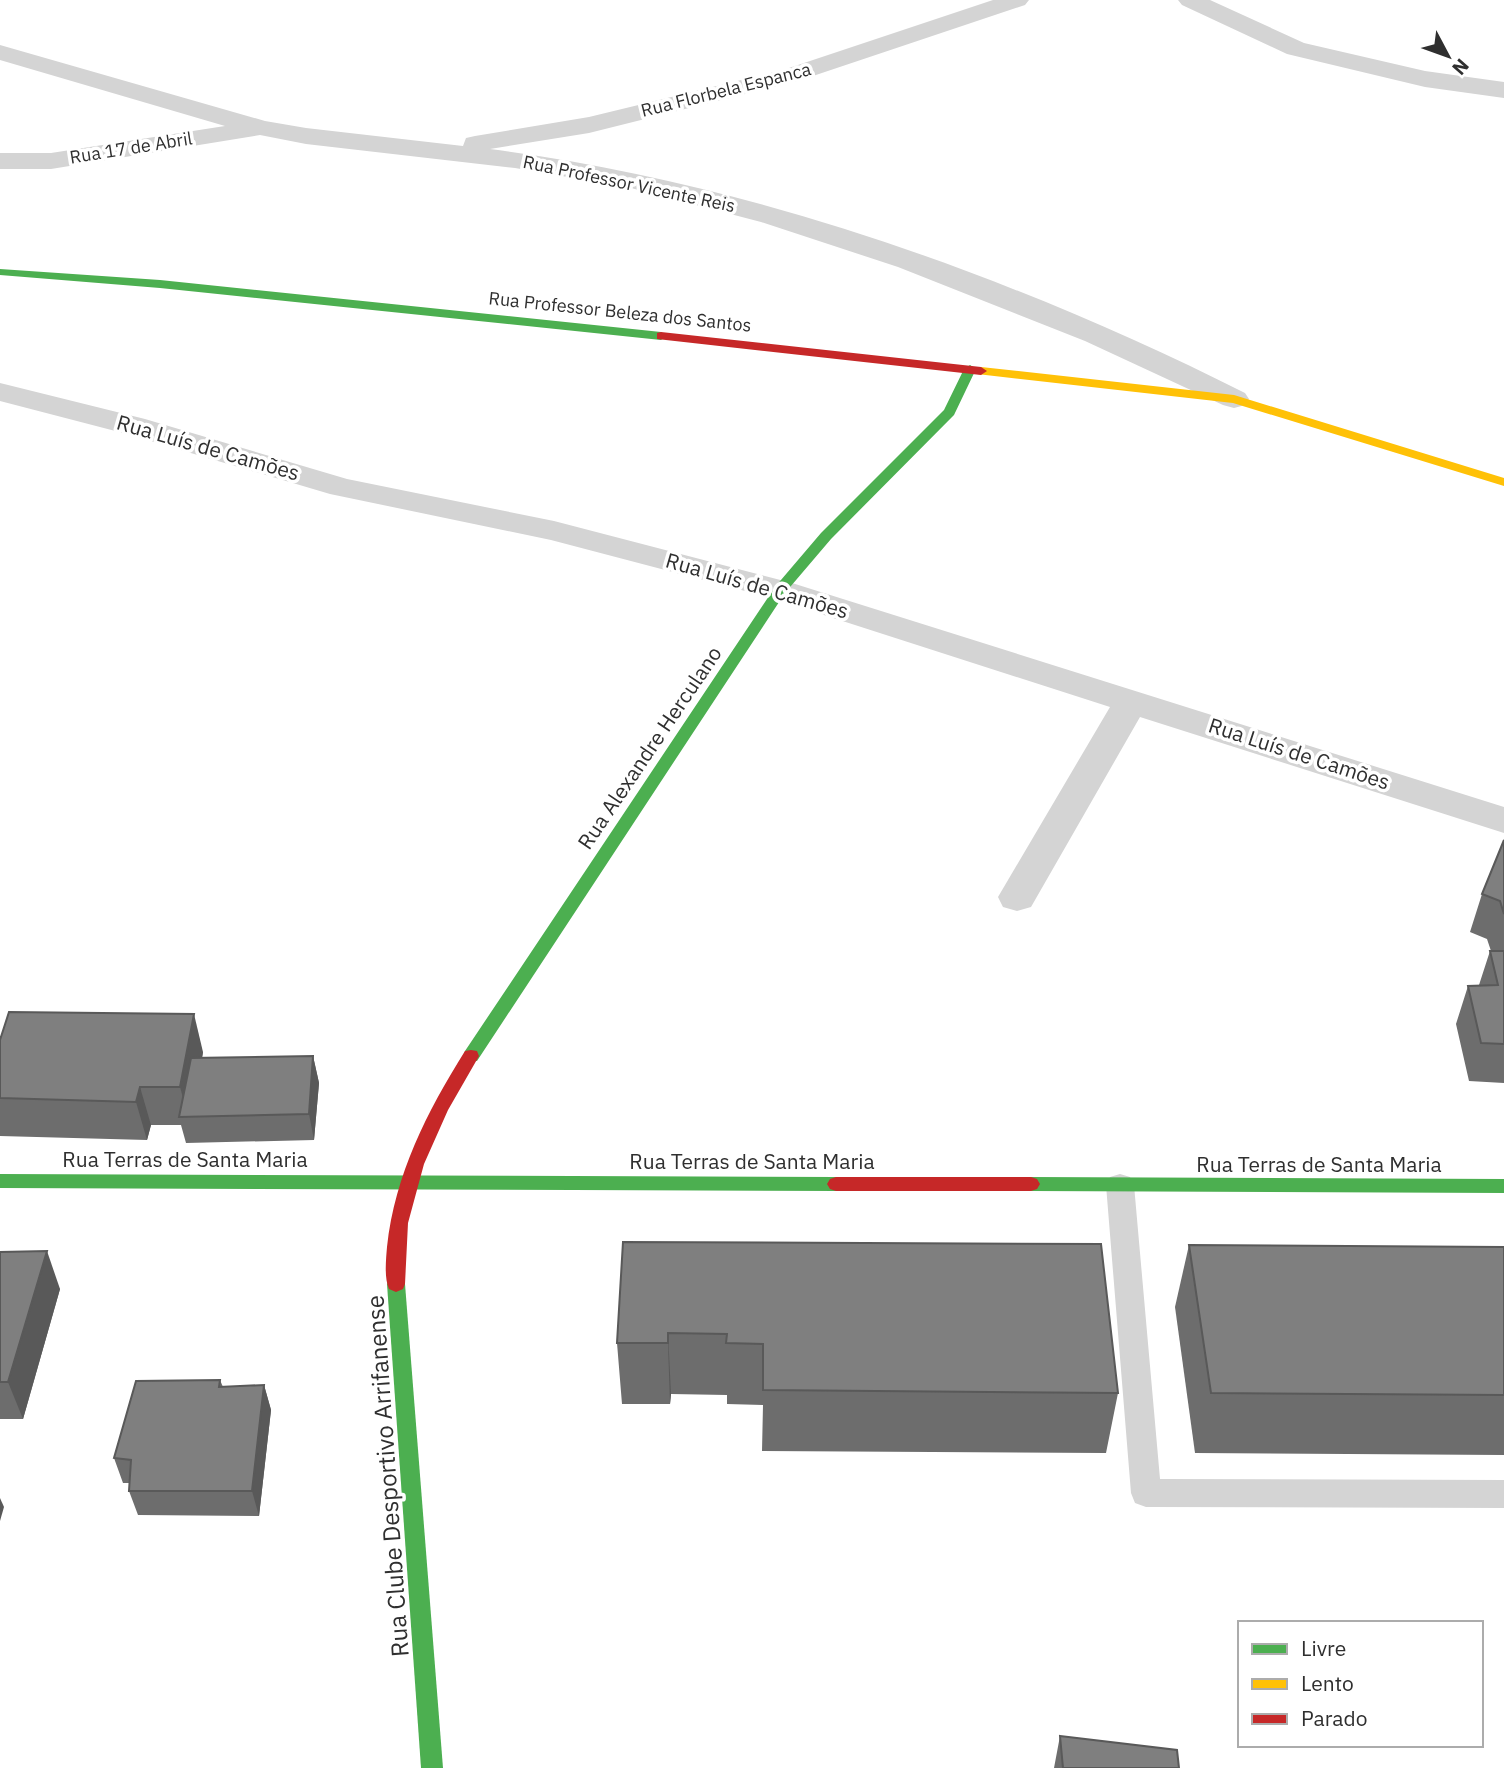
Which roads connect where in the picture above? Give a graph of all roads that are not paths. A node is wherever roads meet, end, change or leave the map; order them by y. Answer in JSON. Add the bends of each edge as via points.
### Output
{"nodes":[{"id":1,"x":1017,"y":0,"type":"edge"},
{"id":2,"x":1190,"y":0,"type":"edge"},
{"id":3,"x":0,"y":52,"type":"edge"},
{"id":4,"x":1504,"y":90,"type":"edge"},
{"id":5,"x":262,"y":128,"type":"junction"},
{"id":6,"x":428,"y":151,"type":"junction"},
{"id":7,"x":0,"y":161,"type":"edge"},
{"id":8,"x":0,"y":272,"type":"edge"},
{"id":9,"x":970,"y":369,"type":"junction"},
{"id":10,"x":0,"y":392,"type":"edge"},
{"id":11,"x":1234,"y":399,"type":"junction"},
{"id":12,"x":1504,"y":482,"type":"edge"},
{"id":13,"x":780,"y":590,"type":"junction"},
{"id":14,"x":1132,"y":701,"type":"junction"},
{"id":15,"x":1504,"y":820,"type":"edge"},
{"id":16,"x":1017,"y":897,"type":"dead end"},
{"id":17,"x":0,"y":1181,"type":"edge"},
{"id":18,"x":407,"y":1182,"type":"junction"},
{"id":19,"x":1120,"y":1185,"type":"junction"},
{"id":20,"x":1504,"y":1186,"type":"edge"},
{"id":21,"x":1504,"y":1494,"type":"edge"},
{"id":22,"x":432,"y":1768,"type":"edge"}],
"edges":[{"from":1,"to":6,"type":"street","name":"Rua Florbela Espanca","via":[[792,75],[589,125]]},
{"from":2,"to":4,"type":"street","via":[[1296,49],[1425,79]]},
{"from":3,"to":5,"type":"street","name":"Rua Professor Vicente Reis"},
{"from":5,"to":6,"type":"street","name":"Rua Professor Vicente Reis"},
{"from":5,"to":7,"type":"street","name":"Rua 17 de Abril","via":[[51,161]]},
{"from":6,"to":11,"type":"street","name":"Rua Professor Vicente Reis","via":[[584,171],[769,214],[1035,309],[1142,352]]},
{"from":8,"to":9,"type":"street","name":"Rua Professor Beleza dos Santos","via":[[187,287]]},
{"from":9,"to":11,"type":"street","name":"Rua Professor Beleza dos Santos"},
{"from":9,"to":13,"type":"street","name":"Rua Alexandre Herculano","via":[[950,412],[826,536]]},
{"from":10,"to":13,"type":"street","name":"Rua Luís de Camões","via":[[341,487],[554,531]]},
{"from":11,"to":12,"type":"street","name":"Rua Professor Beleza dos Santos"},
{"from":13,"to":14,"type":"street","name":"Rua Luís de Camões"},
{"from":13,"to":18,"type":"street","name":"Rua Alexandre Herculano","via":[[443,1098]]},
{"from":14,"to":15,"type":"street","name":"Rua Luís de Camões"},
{"from":14,"to":16,"type":"street"},
{"from":17,"to":18,"type":"street","name":"Rua Terras de Santa Maria"},
{"from":18,"to":19,"type":"street","name":"Rua Terras de Santa Maria"},
{"from":18,"to":22,"type":"street","name":"Rua Clube Desportivo Arrifanense","via":[[395,1265]]},
{"from":19,"to":20,"type":"street","name":"Rua Terras de Santa Maria"},
{"from":19,"to":21,"type":"lane","via":[[1146,1493]]}]}
